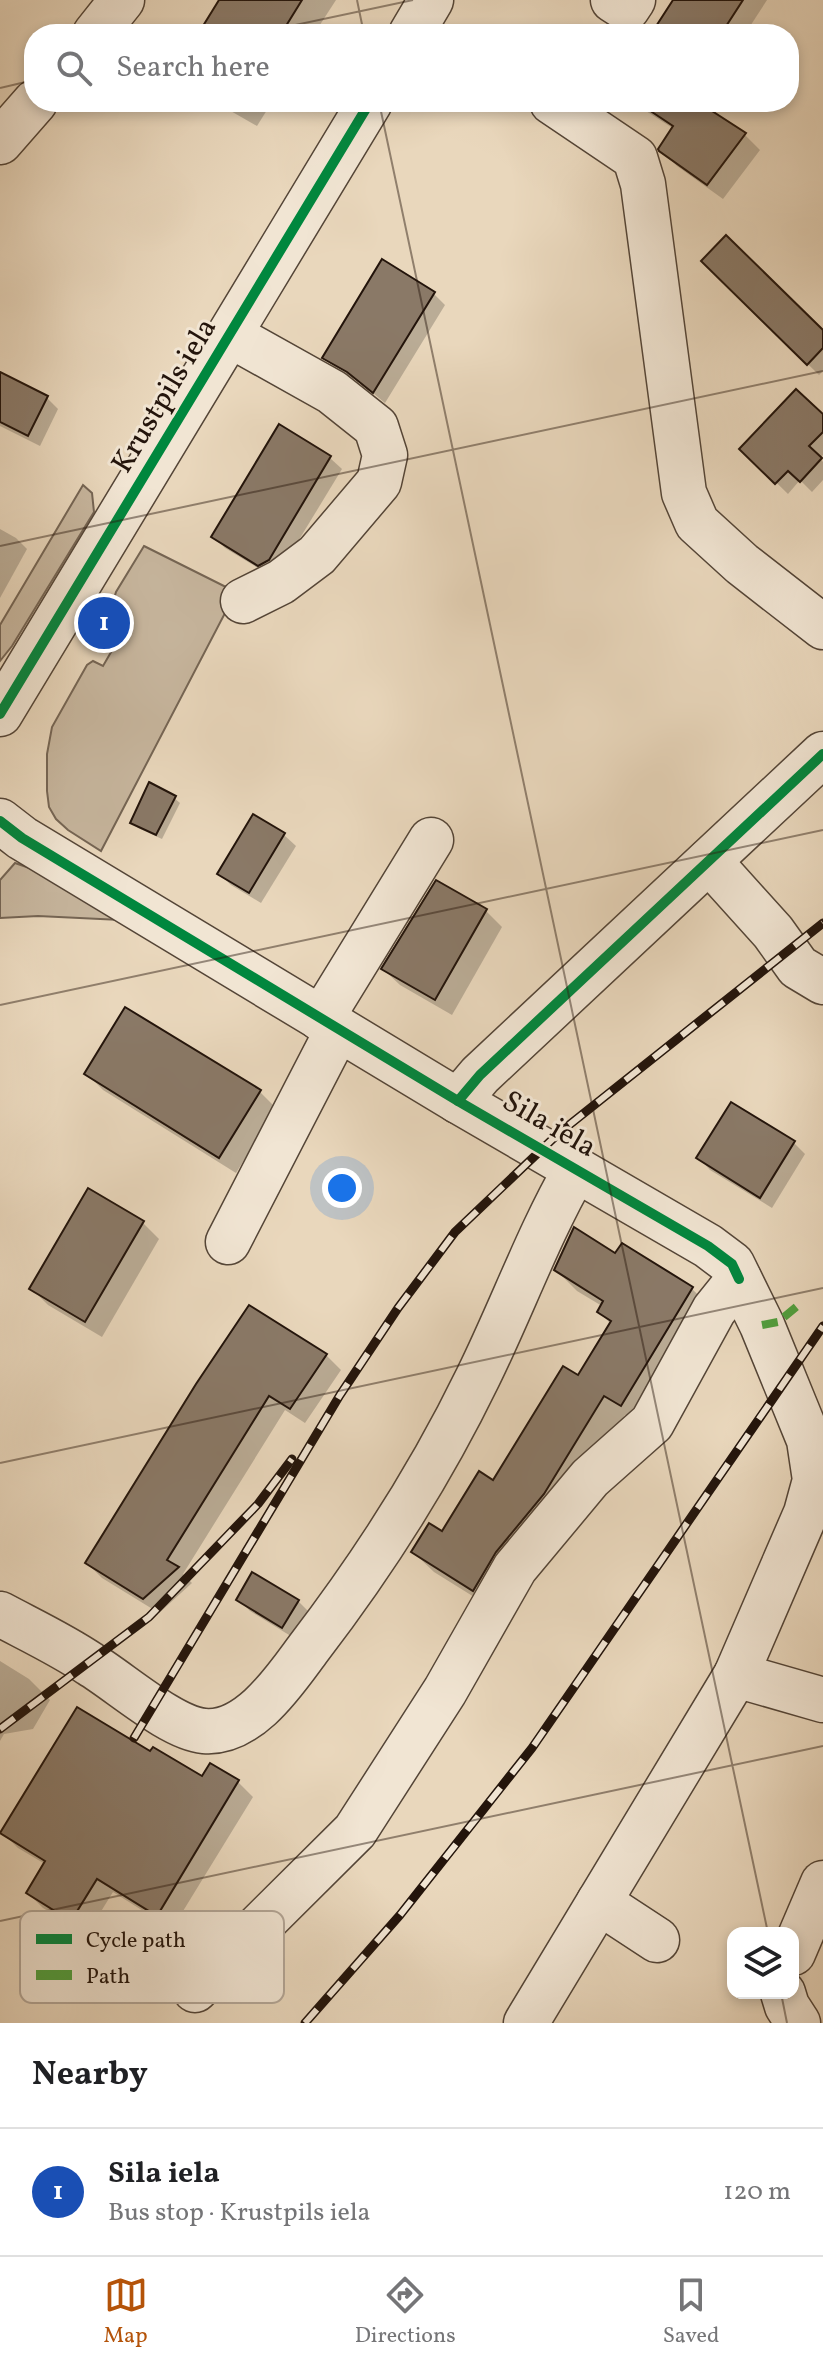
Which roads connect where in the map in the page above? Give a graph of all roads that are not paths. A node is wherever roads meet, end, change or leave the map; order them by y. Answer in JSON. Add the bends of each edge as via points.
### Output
{"nodes":[{"id":1,"x":122,"y":0,"type":"edge"},
{"id":2,"x":613,"y":0,"type":"edge"},
{"id":3,"x":633,"y":0,"type":"edge"},
{"id":4,"x":103,"y":24,"type":"edge"},
{"id":5,"x":26,"y":112,"type":"edge"},
{"id":6,"x":364,"y":112,"type":"edge"},
{"id":7,"x":567,"y":112,"type":"edge"},
{"id":8,"x":0,"y":142,"type":"edge"},
{"id":9,"x":230,"y":335,"type":"junction"},
{"id":10,"x":243,"y":601,"type":"dead end"},
{"id":11,"x":823,"y":627,"type":"edge"},
{"id":12,"x":0,"y":714,"type":"edge"},
{"id":13,"x":823,"y":754,"type":"edge"},
{"id":14,"x":0,"y":821,"type":"edge"},
{"id":15,"x":431,"y":840,"type":"dead end"},
{"id":16,"x":709,"y":861,"type":"junction"},
{"id":17,"x":823,"y":982,"type":"edge"},
{"id":18,"x":329,"y":1024,"type":"junction"},
{"id":19,"x":458,"y":1101,"type":"junction"},
{"id":20,"x":576,"y":1169,"type":"junction"},
{"id":21,"x":228,"y":1242,"type":"dead end"},
{"id":22,"x":739,"y":1279,"type":"junction"},
{"id":23,"x":0,"y":1614,"type":"edge"},
{"id":24,"x":736,"y":1675,"type":"junction"},
{"id":25,"x":823,"y":1700,"type":"edge"},
{"id":26,"x":823,"y":1883,"type":"edge"},
{"id":27,"x":599,"y":1902,"type":"junction"},
{"id":28,"x":274,"y":1911,"type":"edge"},
{"id":29,"x":799,"y":1939,"type":"edge"},
{"id":30,"x":657,"y":1940,"type":"dead end"},
{"id":31,"x":785,"y":1999,"type":"edge"},
{"id":32,"x":526,"y":2023,"type":"edge"},
{"id":33,"x":798,"y":2023,"type":"edge"}],
"edges":[{"from":1,"to":4,"type":"street"},
{"from":2,"to":3,"type":"street","via":[[627,9]]},
{"from":5,"to":8,"type":"street"},
{"from":6,"to":9,"type":"street","name":"Krustpils iela"},
{"from":7,"to":11,"type":"street","via":[[635,158],[689,508],[697,523],[742,564]]},
{"from":9,"to":10,"type":"street","via":[[343,401],[376,427],[385,455],[379,482],[317,555]]},
{"from":9,"to":12,"type":"street","name":"Krustpils iela"},
{"from":13,"to":16,"type":"street"},
{"from":14,"to":18,"type":"street","name":"Sila iela"},
{"from":15,"to":18,"type":"street"},
{"from":16,"to":17,"type":"street","via":[[798,967]]},
{"from":16,"to":19,"type":"street"},
{"from":18,"to":19,"type":"street","name":"Sila iela"},
{"from":18,"to":21,"type":"street"},
{"from":19,"to":20,"type":"street","name":"Sila iela"},
{"from":20,"to":22,"type":"street","name":"Sila iela","via":[[708,1246],[732,1264]]},
{"from":20,"to":23,"type":"street","via":[[479,1376],[415,1496],[353,1591],[268,1701],[229,1728],[185,1728],[89,1662]]},
{"from":22,"to":24,"type":"street","name":"Sila iela","via":[[809,1440],[815,1480],[806,1513]]},
{"from":22,"to":28,"type":"street","via":[[714,1310],[652,1423],[590,1478],[515,1568],[445,1691],[355,1831]]},
{"from":24,"to":25,"type":"street"},
{"from":24,"to":27,"type":"street","name":"Sila iela"},
{"from":26,"to":29,"type":"street"},
{"from":27,"to":30,"type":"street"},
{"from":27,"to":32,"type":"street","name":"Sila iela"},
{"from":31,"to":33,"type":"street"}]}
